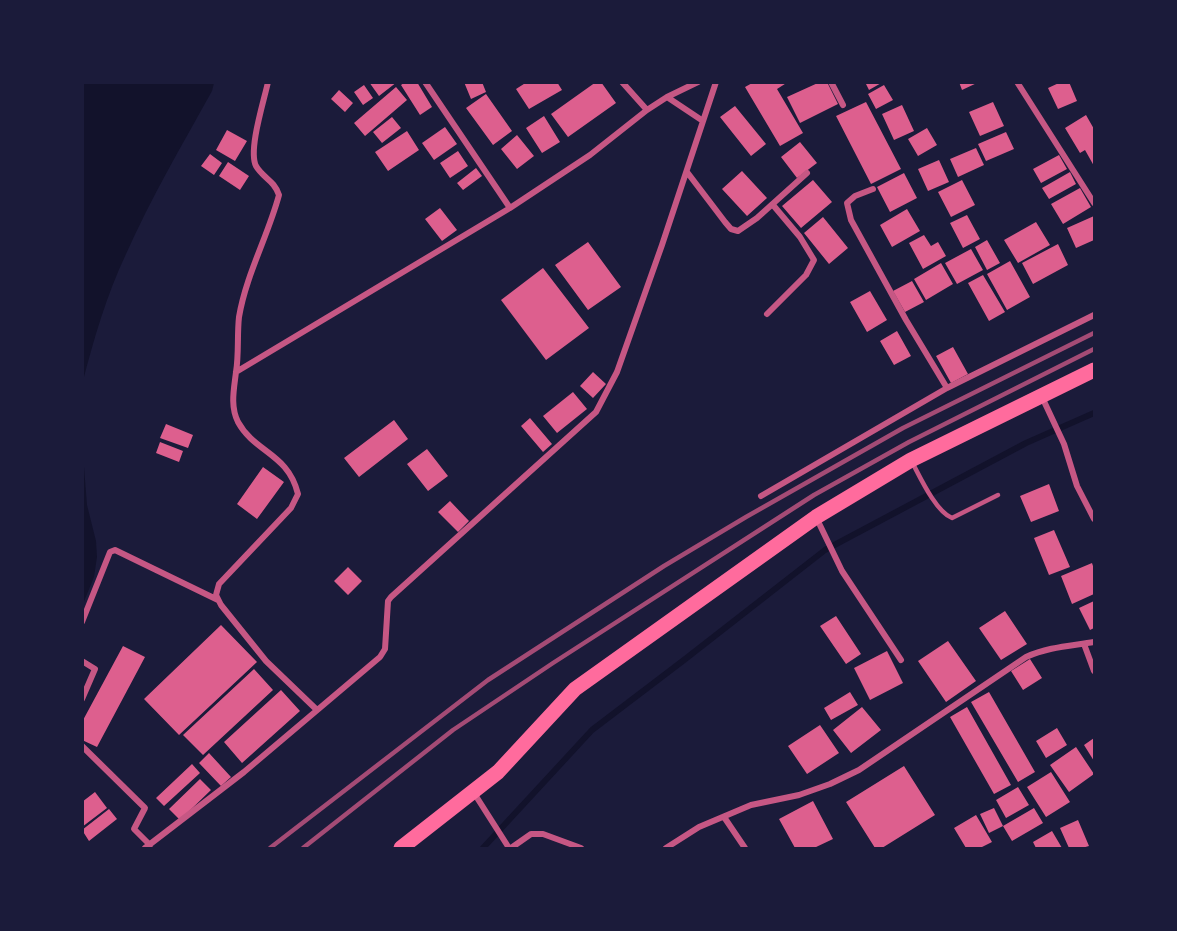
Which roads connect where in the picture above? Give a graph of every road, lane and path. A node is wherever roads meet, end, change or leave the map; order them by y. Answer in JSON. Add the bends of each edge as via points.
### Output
{"nodes":[{"id":1,"x":267,"y":82,"type":"edge"},
{"id":2,"x":424,"y":82,"type":"edge"},
{"id":3,"x":622,"y":82,"type":"edge"},
{"id":4,"x":698,"y":82,"type":"edge"},
{"id":5,"x":716,"y":82,"type":"edge"},
{"id":6,"x":831,"y":82,"type":"edge"},
{"id":7,"x":1017,"y":82,"type":"edge"},
{"id":8,"x":667,"y":97,"type":"junction"},
{"id":9,"x":843,"y":105,"type":"dead end"},
{"id":10,"x":647,"y":110,"type":"junction"},
{"id":11,"x":703,"y":121,"type":"junction"},
{"id":12,"x":687,"y":172,"type":"junction"},
{"id":13,"x":807,"y":173,"type":"dead end"},
{"id":14,"x":873,"y":189,"type":"dead end"},
{"id":15,"x":1095,"y":203,"type":"edge"},
{"id":16,"x":773,"y":205,"type":"junction"},
{"id":17,"x":510,"y":207,"type":"junction"},
{"id":18,"x":767,"y":314,"type":"dead end"},
{"id":19,"x":1095,"y":315,"type":"edge"},
{"id":20,"x":1095,"y":370,"type":"edge"},
{"id":21,"x":236,"y":372,"type":"junction"},
{"id":22,"x":947,"y":388,"type":"junction"},
{"id":23,"x":1045,"y":403,"type":"junction"},
{"id":24,"x":911,"y":460,"type":"junction"},
{"id":25,"x":998,"y":495,"type":"dead end"},
{"id":26,"x":761,"y":496,"type":"dead end"},
{"id":27,"x":816,"y":517,"type":"junction"},
{"id":28,"x":1095,"y":519,"type":"edge"},
{"id":29,"x":218,"y":600,"type":"junction"},
{"id":30,"x":82,"y":622,"type":"edge"},
{"id":31,"x":1095,"y":642,"type":"edge"},
{"id":32,"x":1084,"y":644,"type":"junction"},
{"id":33,"x":901,"y":660,"type":"dead end"},
{"id":34,"x":82,"y":661,"type":"edge"},
{"id":35,"x":1095,"y":672,"type":"edge"},
{"id":36,"x":82,"y":699,"type":"edge"},
{"id":37,"x":317,"y":710,"type":"junction"},
{"id":38,"x":82,"y":746,"type":"edge"},
{"id":39,"x":473,"y":793,"type":"junction"},
{"id":40,"x":724,"y":817,"type":"junction"},
{"id":41,"x":148,"y":847,"type":"edge"},
{"id":42,"x":401,"y":849,"type":"edge"},
{"id":43,"x":510,"y":849,"type":"edge"},
{"id":44,"x":581,"y":849,"type":"edge"},
{"id":45,"x":666,"y":849,"type":"edge"},
{"id":46,"x":745,"y":849,"type":"edge"}],
"edges":[{"from":1,"to":21,"type":"street","via":[[252,149],[256,166],[275,185],[279,195],[239,317]]},
{"from":2,"to":17,"type":"street"},
{"from":3,"to":10,"type":"street"},
{"from":4,"to":8,"type":"street"},
{"from":5,"to":11,"type":"street"},
{"from":6,"to":9,"type":"street"},
{"from":7,"to":15,"type":"street"},
{"from":8,"to":10,"type":"street"},
{"from":8,"to":11,"type":"street"},
{"from":10,"to":17,"type":"street","via":[[590,155]]},
{"from":11,"to":12,"type":"street"},
{"from":12,"to":16,"type":"street","via":[[731,229],[738,231]]},
{"from":12,"to":37,"type":"street","via":[[617,372],[597,412],[391,597],[383,653]]},
{"from":13,"to":16,"type":"street"},
{"from":14,"to":22,"type":"street","via":[[847,203],[851,220]]},
{"from":16,"to":18,"type":"street","via":[[814,260],[806,275]]},
{"from":17,"to":21,"type":"street"},
{"from":19,"to":22,"type":"street"},
{"from":20,"to":23,"type":"main road"},
{"from":21,"to":29,"type":"street","via":[[233,403],[237,420],[249,436],[281,462],[298,494],[291,508],[219,584]]},
{"from":22,"to":26,"type":"street"},
{"from":23,"to":24,"type":"main road"},
{"from":23,"to":28,"type":"street","via":[[1077,486]]},
{"from":24,"to":25,"type":"lane","via":[[946,516],[952,518]]},
{"from":24,"to":27,"type":"main road"},
{"from":27,"to":33,"type":"street","via":[[842,571]]},
{"from":27,"to":39,"type":"main road","via":[[576,689]]},
{"from":29,"to":30,"type":"street","via":[[114,550]]},
{"from":29,"to":37,"type":"street","via":[[266,661]]},
{"from":31,"to":32,"type":"street"},
{"from":32,"to":35,"type":"street"},
{"from":32,"to":40,"type":"street","via":[[1057,646],[1026,657],[859,770],[831,784],[751,805]]},
{"from":34,"to":36,"type":"street","via":[[94,669],[94,675]]},
{"from":37,"to":41,"type":"street"},
{"from":38,"to":41,"type":"street","via":[[145,808],[134,829]]},
{"from":39,"to":42,"type":"main road"},
{"from":39,"to":43,"type":"street"},
{"from":40,"to":45,"type":"street","via":[[699,827]]},
{"from":40,"to":46,"type":"street"},
{"from":43,"to":44,"type":"street","via":[[531,834],[543,834]]}]}
